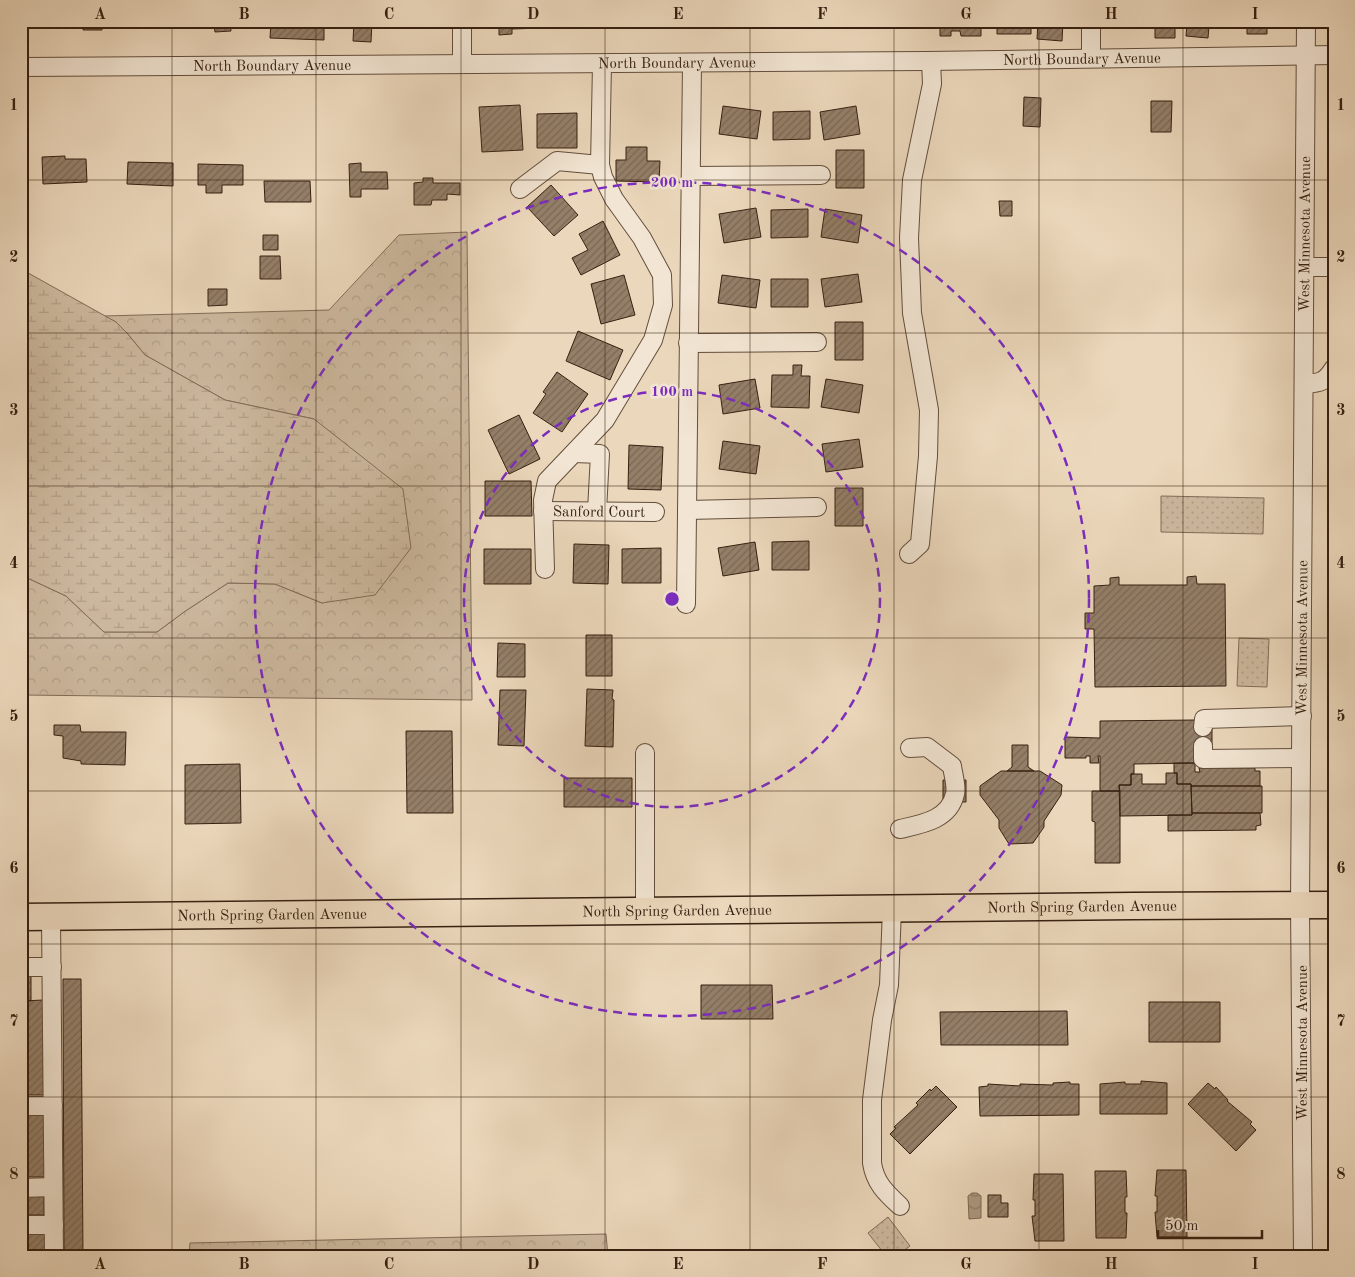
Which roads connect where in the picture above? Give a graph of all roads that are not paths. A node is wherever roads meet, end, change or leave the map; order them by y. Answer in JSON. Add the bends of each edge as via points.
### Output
{"nodes":[{"id":1,"x":462,"y":21,"type":"edge"},
{"id":2,"x":1091,"y":21,"type":"edge"},
{"id":3,"x":1306,"y":21,"type":"edge"},
{"id":4,"x":1306,"y":55,"type":"junction"},
{"id":5,"x":1334,"y":55,"type":"edge"},
{"id":6,"x":1091,"y":58,"type":"junction"},
{"id":7,"x":931,"y":61,"type":"junction"},
{"id":8,"x":692,"y":63,"type":"junction"},
{"id":9,"x":462,"y":64,"type":"junction"},
{"id":10,"x":602,"y":64,"type":"junction"},
{"id":11,"x":21,"y":67,"type":"edge"},
{"id":12,"x":600,"y":166,"type":"junction"},
{"id":13,"x":821,"y":175,"type":"dead end"},
{"id":14,"x":691,"y":176,"type":"junction"},
{"id":15,"x":520,"y":189,"type":"dead end"},
{"id":16,"x":1334,"y":267,"type":"edge"},
{"id":17,"x":1305,"y":268,"type":"junction"},
{"id":18,"x":688,"y":342,"type":"junction"},
{"id":19,"x":817,"y":342,"type":"dead end"},
{"id":20,"x":1334,"y":368,"type":"edge"},
{"id":21,"x":1304,"y":384,"type":"junction"},
{"id":22,"x":574,"y":453,"type":"junction"},
{"id":23,"x":817,"y":508,"type":"dead end"},
{"id":24,"x":686,"y":510,"type":"junction"},
{"id":25,"x":543,"y":511,"type":"junction"},
{"id":26,"x":597,"y":511,"type":"junction"},
{"id":27,"x":655,"y":512,"type":"dead end"},
{"id":28,"x":910,"y":554,"type":"dead end"},
{"id":29,"x":545,"y":570,"type":"dead end"},
{"id":30,"x":686,"y":604,"type":"dead end"},
{"id":31,"x":1302,"y":716,"type":"junction"},
{"id":32,"x":1203,"y":728,"type":"dead end"},
{"id":33,"x":1202,"y":746,"type":"dead end"},
{"id":34,"x":910,"y":748,"type":"dead end"},
{"id":35,"x":645,"y":753,"type":"dead end"},
{"id":36,"x":1301,"y":758,"type":"junction"},
{"id":37,"x":900,"y":830,"type":"dead end"},
{"id":38,"x":1334,"y":905,"type":"edge"},
{"id":39,"x":1300,"y":906,"type":"junction"},
{"id":40,"x":892,"y":909,"type":"junction"},
{"id":41,"x":645,"y":912,"type":"junction"},
{"id":42,"x":21,"y":917,"type":"edge"},
{"id":43,"x":52,"y":917,"type":"junction"},
{"id":44,"x":21,"y":967,"type":"edge"},
{"id":45,"x":52,"y":968,"type":"junction"},
{"id":46,"x":21,"y":1106,"type":"edge"},
{"id":47,"x":53,"y":1106,"type":"junction"},
{"id":48,"x":54,"y":1187,"type":"junction"},
{"id":49,"x":21,"y":1188,"type":"edge"},
{"id":50,"x":900,"y":1206,"type":"dead end"},
{"id":51,"x":21,"y":1225,"type":"edge"},
{"id":52,"x":54,"y":1225,"type":"junction"},
{"id":53,"x":54,"y":1256,"type":"edge"},
{"id":54,"x":1304,"y":1256,"type":"edge"}],
"edges":[{"from":1,"to":9,"type":"street"},
{"from":2,"to":6,"type":"street"},
{"from":3,"to":4,"type":"street","name":"West Minnesota Avenue"},
{"from":4,"to":5,"type":"street","name":"North Boundary Avenue"},
{"from":4,"to":6,"type":"street","name":"North Boundary Avenue"},
{"from":4,"to":17,"type":"street","name":"West Minnesota Avenue"},
{"from":6,"to":7,"type":"street","name":"North Boundary Avenue"},
{"from":7,"to":8,"type":"street","name":"North Boundary Avenue"},
{"from":7,"to":28,"type":"street","via":[[932,84],[912,180],[908,238],[912,312],[929,410],[920,544]]},
{"from":8,"to":10,"type":"street","name":"North Boundary Avenue"},
{"from":8,"to":14,"type":"street"},
{"from":9,"to":10,"type":"street","name":"North Boundary Avenue"},
{"from":9,"to":11,"type":"street","name":"North Boundary Avenue"},
{"from":10,"to":12,"type":"street"},
{"from":12,"to":15,"type":"street","via":[[557,161]]},
{"from":12,"to":22,"type":"street","via":[[614,199],[642,238],[662,275],[663,304],[654,340],[605,420]]},
{"from":13,"to":14,"type":"street"},
{"from":14,"to":18,"type":"street"},
{"from":16,"to":17,"type":"street"},
{"from":17,"to":21,"type":"street","name":"West Minnesota Avenue"},
{"from":18,"to":19,"type":"street"},
{"from":18,"to":24,"type":"street"},
{"from":20,"to":21,"type":"street","via":[[1327,379]]},
{"from":21,"to":31,"type":"street","name":"West Minnesota Avenue"},
{"from":22,"to":25,"type":"street","via":[[547,481]]},
{"from":22,"to":26,"type":"street","via":[[600,454]]},
{"from":23,"to":24,"type":"street"},
{"from":24,"to":30,"type":"street"},
{"from":25,"to":26,"type":"street","name":"Sanford Court"},
{"from":25,"to":29,"type":"street"},
{"from":26,"to":27,"type":"street","name":"Sanford Court"},
{"from":31,"to":32,"type":"street","via":[[1204,718]]},
{"from":31,"to":36,"type":"street","name":"West Minnesota Avenue"},
{"from":33,"to":36,"type":"street","via":[[1203,759]]},
{"from":34,"to":37,"type":"street","via":[[927,747],[952,766],[956,793],[945,814]]},
{"from":35,"to":41,"type":"street"},
{"from":36,"to":39,"type":"street","name":"West Minnesota Avenue"},
{"from":38,"to":39,"type":"highway","name":"North Spring Garden Avenue"},
{"from":39,"to":40,"type":"highway","name":"North Spring Garden Avenue"},
{"from":39,"to":54,"type":"street","name":"West Minnesota Avenue"},
{"from":40,"to":41,"type":"highway","name":"North Spring Garden Avenue"},
{"from":40,"to":50,"type":"street","via":[[889,985],[872,1100],[872,1163],[879,1184]]},
{"from":41,"to":43,"type":"highway","name":"North Spring Garden Avenue"},
{"from":42,"to":43,"type":"highway","name":"North Spring Garden Avenue"},
{"from":43,"to":45,"type":"street"},
{"from":44,"to":45,"type":"street"},
{"from":45,"to":47,"type":"street"},
{"from":46,"to":47,"type":"street"},
{"from":47,"to":48,"type":"street"},
{"from":48,"to":49,"type":"street"},
{"from":48,"to":52,"type":"street"},
{"from":51,"to":52,"type":"street"},
{"from":52,"to":53,"type":"street"}]}
